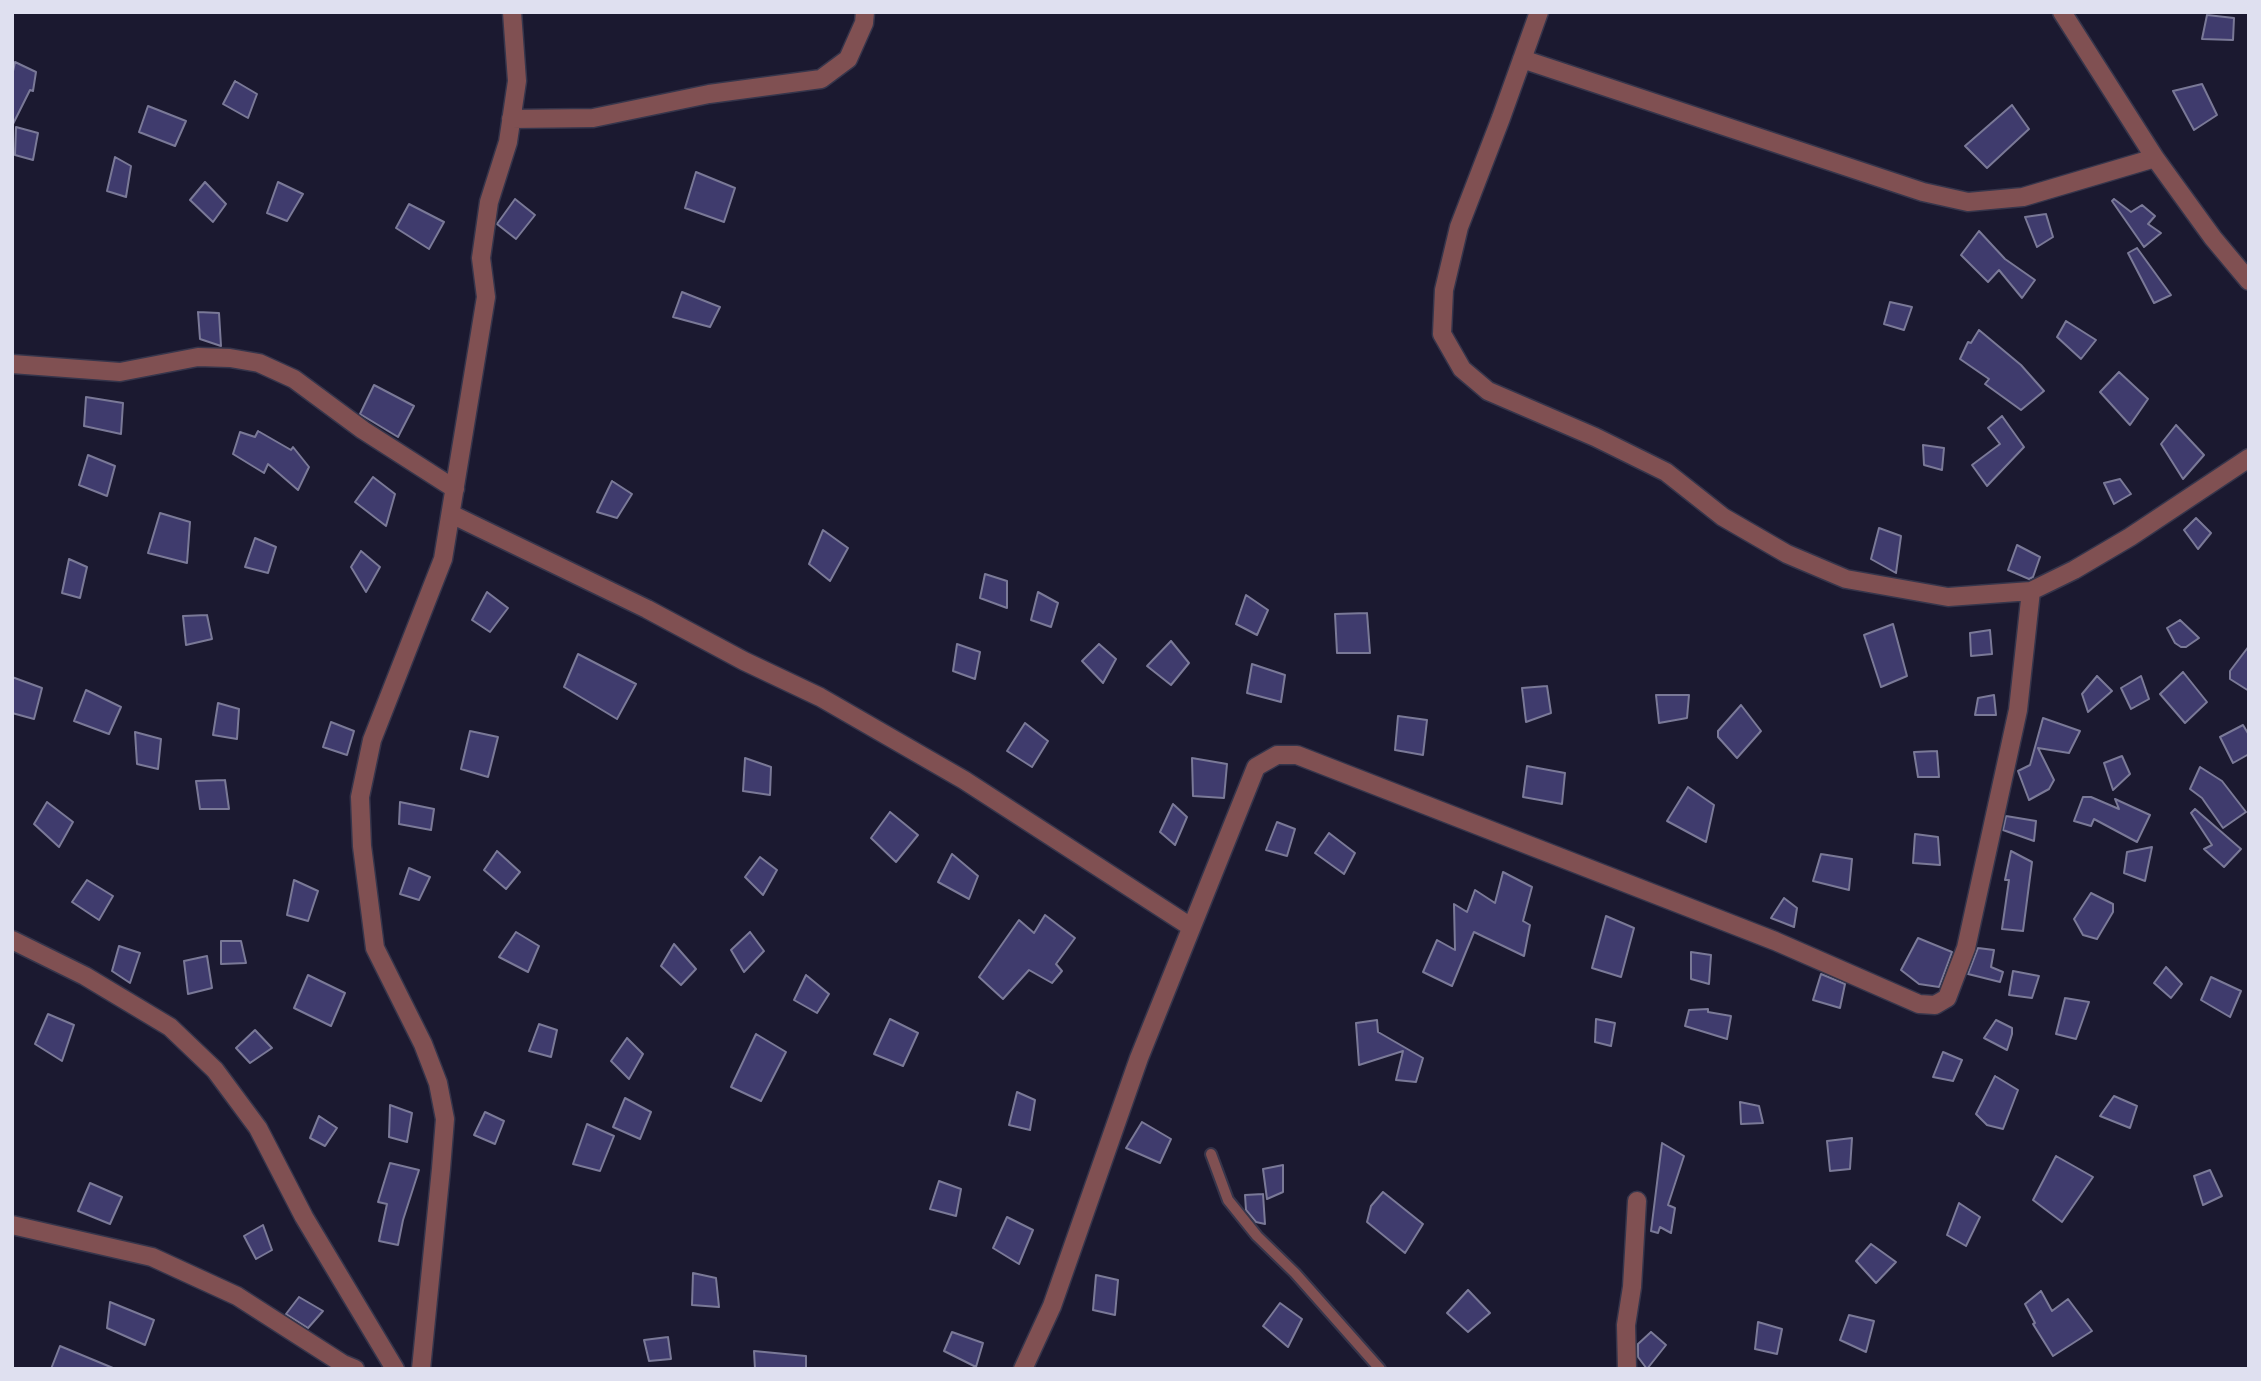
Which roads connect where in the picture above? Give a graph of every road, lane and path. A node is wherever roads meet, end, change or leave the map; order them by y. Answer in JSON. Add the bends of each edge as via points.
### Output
{"nodes":[{"id":1,"x":513,"y":12,"type":"edge"},
{"id":2,"x":865,"y":12,"type":"edge"},
{"id":3,"x":1539,"y":12,"type":"edge"},
{"id":4,"x":2062,"y":12,"type":"edge"},
{"id":5,"x":1522,"y":59,"type":"junction"},
{"id":6,"x":511,"y":119,"type":"junction"},
{"id":7,"x":2155,"y":158,"type":"junction"},
{"id":8,"x":2249,"y":281,"type":"edge"},
{"id":9,"x":12,"y":364,"type":"edge"},
{"id":10,"x":2249,"y":458,"type":"edge"},
{"id":11,"x":455,"y":489,"type":"junction"},
{"id":12,"x":451,"y":514,"type":"junction"},
{"id":13,"x":2031,"y":591,"type":"junction"},
{"id":14,"x":1191,"y":927,"type":"junction"},
{"id":15,"x":12,"y":940,"type":"edge"},
{"id":16,"x":1211,"y":1154,"type":"dead end"},
{"id":17,"x":1637,"y":1201,"type":"dead end"},
{"id":18,"x":12,"y":1225,"type":"edge"},
{"id":19,"x":355,"y":1369,"type":"edge"},
{"id":20,"x":395,"y":1369,"type":"edge"},
{"id":21,"x":421,"y":1369,"type":"edge"},
{"id":22,"x":1023,"y":1369,"type":"edge"},
{"id":23,"x":1380,"y":1369,"type":"edge"},
{"id":24,"x":1626,"y":1369,"type":"edge"}],
"edges":[{"from":1,"to":6,"type":"street","via":[[517,81]]},
{"from":2,"to":6,"type":"street","via":[[848,60],[821,79],[709,94],[593,118]]},
{"from":3,"to":5,"type":"street"},
{"from":4,"to":7,"type":"street"},
{"from":5,"to":7,"type":"street","via":[[1923,192],[1968,202],[2023,197]]},
{"from":5,"to":13,"type":"street","via":[[1459,227],[1444,290],[1442,334],[1462,369],[1488,391],[1666,472],[1723,517],[1787,554],[1846,579],[1948,597]]},
{"from":6,"to":11,"type":"street","via":[[489,202],[481,258],[486,297]]},
{"from":7,"to":8,"type":"street"},
{"from":9,"to":11,"type":"street","via":[[120,372],[198,357],[259,363],[294,379]]},
{"from":10,"to":13,"type":"street","via":[[2130,537]]},
{"from":11,"to":12,"type":"street"},
{"from":12,"to":14,"type":"street","via":[[820,697],[964,780]]},
{"from":12,"to":21,"type":"street","via":[[443,559],[372,740],[360,797],[375,947],[423,1044],[445,1119]]},
{"from":13,"to":14,"type":"street","via":[[2018,710],[1966,948],[1947,998],[1935,1005],[1919,1004],[1775,941],[1297,754],[1276,755],[1256,766]]},
{"from":14,"to":22,"type":"street","via":[[1139,1058],[1052,1306]]},
{"from":15,"to":20,"type":"street","via":[[85,976],[170,1027],[215,1070],[258,1128],[304,1217]]},
{"from":16,"to":23,"type":"lane","via":[[1235,1209]]},
{"from":17,"to":24,"type":"street"},
{"from":18,"to":19,"type":"street","via":[[152,1256],[237,1296]]}]}
